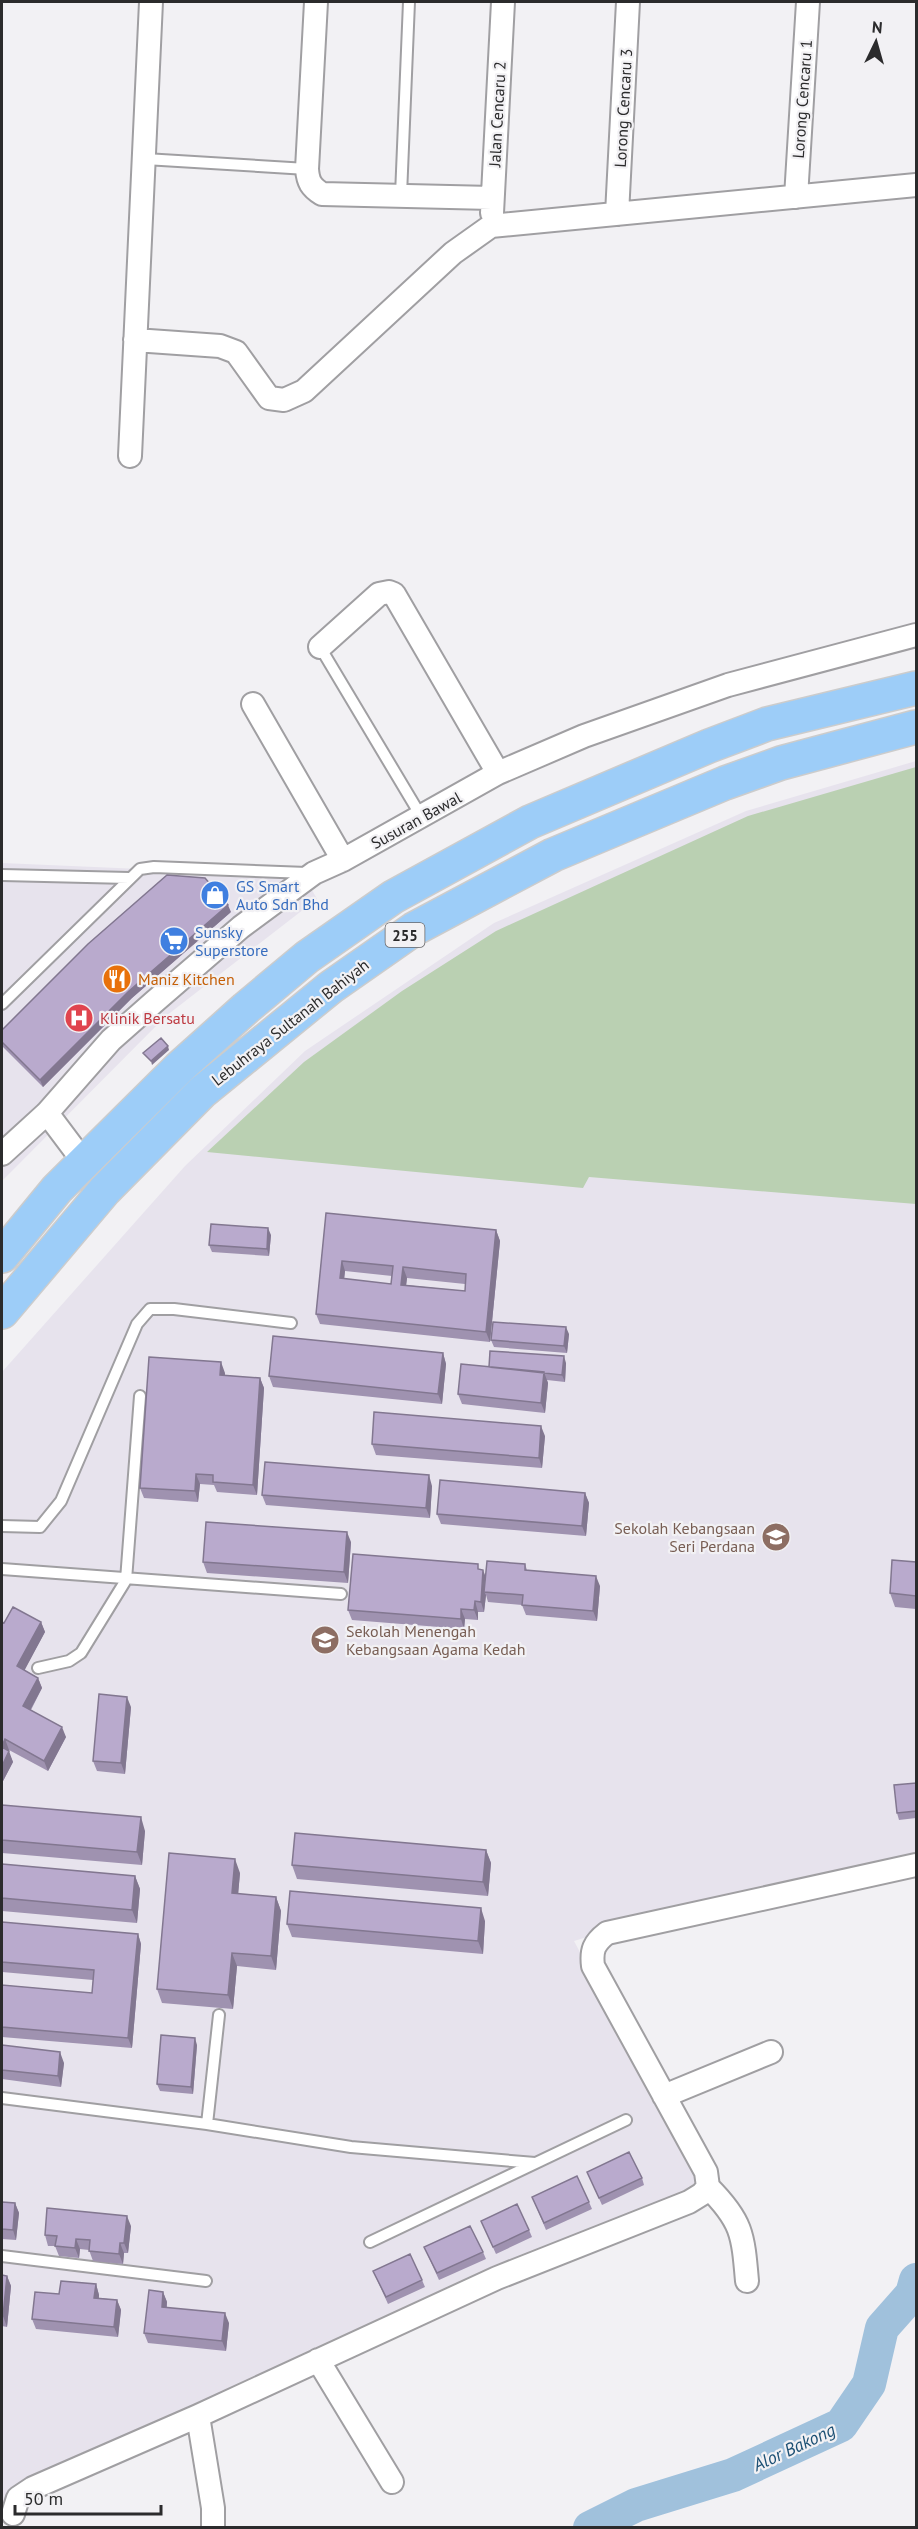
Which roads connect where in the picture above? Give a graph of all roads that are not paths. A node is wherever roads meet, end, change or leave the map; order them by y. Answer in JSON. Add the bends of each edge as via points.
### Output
{"nodes":[{"id":1,"x":151,"y":2,"type":"edge"},
{"id":2,"x":316,"y":2,"type":"edge"},
{"id":3,"x":409,"y":2,"type":"edge"},
{"id":4,"x":502,"y":2,"type":"edge"},
{"id":5,"x":628,"y":2,"type":"edge"},
{"id":6,"x":808,"y":2,"type":"edge"},
{"id":7,"x":145,"y":159,"type":"junction"},
{"id":8,"x":307,"y":169,"type":"junction"},
{"id":9,"x":916,"y":185,"type":"edge"},
{"id":10,"x":401,"y":195,"type":"junction"},
{"id":11,"x":796,"y":197,"type":"junction"},
{"id":12,"x":492,"y":198,"type":"junction"},
{"id":13,"x":617,"y":214,"type":"junction"},
{"id":14,"x":491,"y":226,"type":"junction"},
{"id":15,"x":135,"y":340,"type":"junction"},
{"id":16,"x":130,"y":456,"type":"dead end"},
{"id":17,"x":916,"y":635,"type":"edge"},
{"id":18,"x":320,"y":647,"type":"joint"},
{"id":19,"x":916,"y":688,"type":"edge"},
{"id":20,"x":253,"y":704,"type":"dead end"},
{"id":21,"x":916,"y":727,"type":"edge"},
{"id":22,"x":498,"y":773,"type":"junction"},
{"id":23,"x":422,"y":816,"type":"junction"},
{"id":24,"x":343,"y":860,"type":"junction"},
{"id":25,"x":314,"y":873,"type":"junction"},
{"id":26,"x":2,"y":875,"type":"edge"},
{"id":27,"x":129,"y":878,"type":"junction"},
{"id":28,"x":2,"y":1004,"type":"edge"},
{"id":29,"x":48,"y":1113,"type":"junction"},
{"id":30,"x":2,"y":1154,"type":"edge"},
{"id":31,"x":83,"y":1161,"type":"junction"},
{"id":32,"x":2,"y":1257,"type":"edge"},
{"id":33,"x":2,"y":1312,"type":"edge"},
{"id":34,"x":291,"y":1323,"type":"dead end"},
{"id":35,"x":140,"y":1396,"type":"dead end"},
{"id":36,"x":2,"y":1526,"type":"edge"},
{"id":37,"x":2,"y":1569,"type":"edge"},
{"id":38,"x":126,"y":1580,"type":"junction"},
{"id":39,"x":341,"y":1594,"type":"dead end"},
{"id":40,"x":38,"y":1668,"type":"dead end"},
{"id":41,"x":916,"y":1865,"type":"edge"},
{"id":42,"x":219,"y":2015,"type":"edge"},
{"id":43,"x":771,"y":2052,"type":"dead end"},
{"id":44,"x":664,"y":2096,"type":"junction"},
{"id":45,"x":2,"y":2098,"type":"edge"},
{"id":46,"x":626,"y":2120,"type":"dead end"},
{"id":47,"x":207,"y":2124,"type":"junction"},
{"id":48,"x":535,"y":2163,"type":"junction"},
{"id":49,"x":708,"y":2187,"type":"junction"},
{"id":50,"x":370,"y":2242,"type":"dead end"},
{"id":51,"x":2,"y":2256,"type":"edge"},
{"id":52,"x":206,"y":2281,"type":"dead end"},
{"id":53,"x":747,"y":2281,"type":"dead end"},
{"id":54,"x":318,"y":2360,"type":"junction"},
{"id":55,"x":198,"y":2416,"type":"junction"},
{"id":56,"x":392,"y":2482,"type":"dead end"},
{"id":57,"x":13,"y":2514,"type":"dead end"},
{"id":58,"x":213,"y":2528,"type":"edge"}],
"edges":[{"from":1,"to":7,"type":"street"},
{"from":2,"to":8,"type":"street"},
{"from":3,"to":10,"type":"lane"},
{"from":4,"to":12,"type":"street","name":"Jalan Cencaru 2"},
{"from":5,"to":13,"type":"street","name":"Lorong Cencaru 3"},
{"from":6,"to":11,"type":"street","name":"Lorong Cencaru 1"},
{"from":7,"to":8,"type":"lane"},
{"from":7,"to":15,"type":"street"},
{"from":8,"to":10,"type":"street","via":[[312,188],[322,194]]},
{"from":9,"to":11,"type":"street"},
{"from":10,"to":12,"type":"street"},
{"from":11,"to":13,"type":"street"},
{"from":12,"to":14,"type":"street","name":"Jalan Cencaru 2"},
{"from":13,"to":14,"type":"street"},
{"from":14,"to":15,"type":"street","via":[[453,253],[304,391],[284,400],[269,398],[236,352],[220,346]]},
{"from":15,"to":16,"type":"street"},
{"from":17,"to":22,"type":"street","name":"Susuran Bawal","via":[[728,685],[584,736]]},
{"from":18,"to":22,"type":"street","via":[[379,594],[394,594]]},
{"from":18,"to":23,"type":"lane"},
{"from":19,"to":31,"type":"main road","name":"Lebuhraya Sultanah Bahiyah","number":"255","via":[[767,724],[530,822],[393,897],[308,957],[246,1008]]},
{"from":20,"to":24,"type":"street"},
{"from":21,"to":33,"type":"main road","name":"Lebuhraya Sultanah Bahiyah","number":"255","via":[[781,763],[725,783],[552,855],[414,929],[331,987],[202,1092],[105,1190]]},
{"from":22,"to":23,"type":"street","name":"Susuran Bawal"},
{"from":23,"to":24,"type":"street","name":"Susuran Bawal"},
{"from":24,"to":25,"type":"street","name":"Susuran Bawal"},
{"from":25,"to":27,"type":"lane","via":[[154,867],[140,869]]},
{"from":25,"to":29,"type":"street","name":"Susuran Bawal","via":[[241,927],[111,1040]]},
{"from":26,"to":27,"type":"lane"},
{"from":27,"to":28,"type":"lane"},
{"from":29,"to":30,"type":"street","name":"Susuran Bawal"},
{"from":29,"to":31,"type":"street"},
{"from":31,"to":32,"type":"main road","name":"Lebuhraya Sultanah Bahiyah","number":"255"},
{"from":34,"to":36,"type":"lane","via":[[150,1309],[137,1324],[61,1501],[40,1527]]},
{"from":35,"to":38,"type":"lane"},
{"from":37,"to":38,"type":"lane"},
{"from":38,"to":39,"type":"lane"},
{"from":38,"to":40,"type":"lane","via":[[81,1653],[69,1661]]},
{"from":41,"to":44,"type":"street","via":[[607,1933],[596,1941],[591,1955],[593,1966]]},
{"from":42,"to":47,"type":"lane"},
{"from":43,"to":44,"type":"street"},
{"from":44,"to":49,"type":"street","via":[[706,2172]]},
{"from":45,"to":47,"type":"lane"},
{"from":46,"to":48,"type":"lane"},
{"from":47,"to":48,"type":"lane","via":[[351,2147]]},
{"from":48,"to":50,"type":"lane"},
{"from":49,"to":53,"type":"street","via":[[728,2207],[743,2238]]},
{"from":49,"to":54,"type":"street","via":[[689,2202],[497,2278]]},
{"from":51,"to":52,"type":"lane"},
{"from":54,"to":55,"type":"street"},
{"from":54,"to":56,"type":"street"},
{"from":55,"to":57,"type":"street","via":[[33,2488],[18,2498]]},
{"from":55,"to":58,"type":"street"}]}
